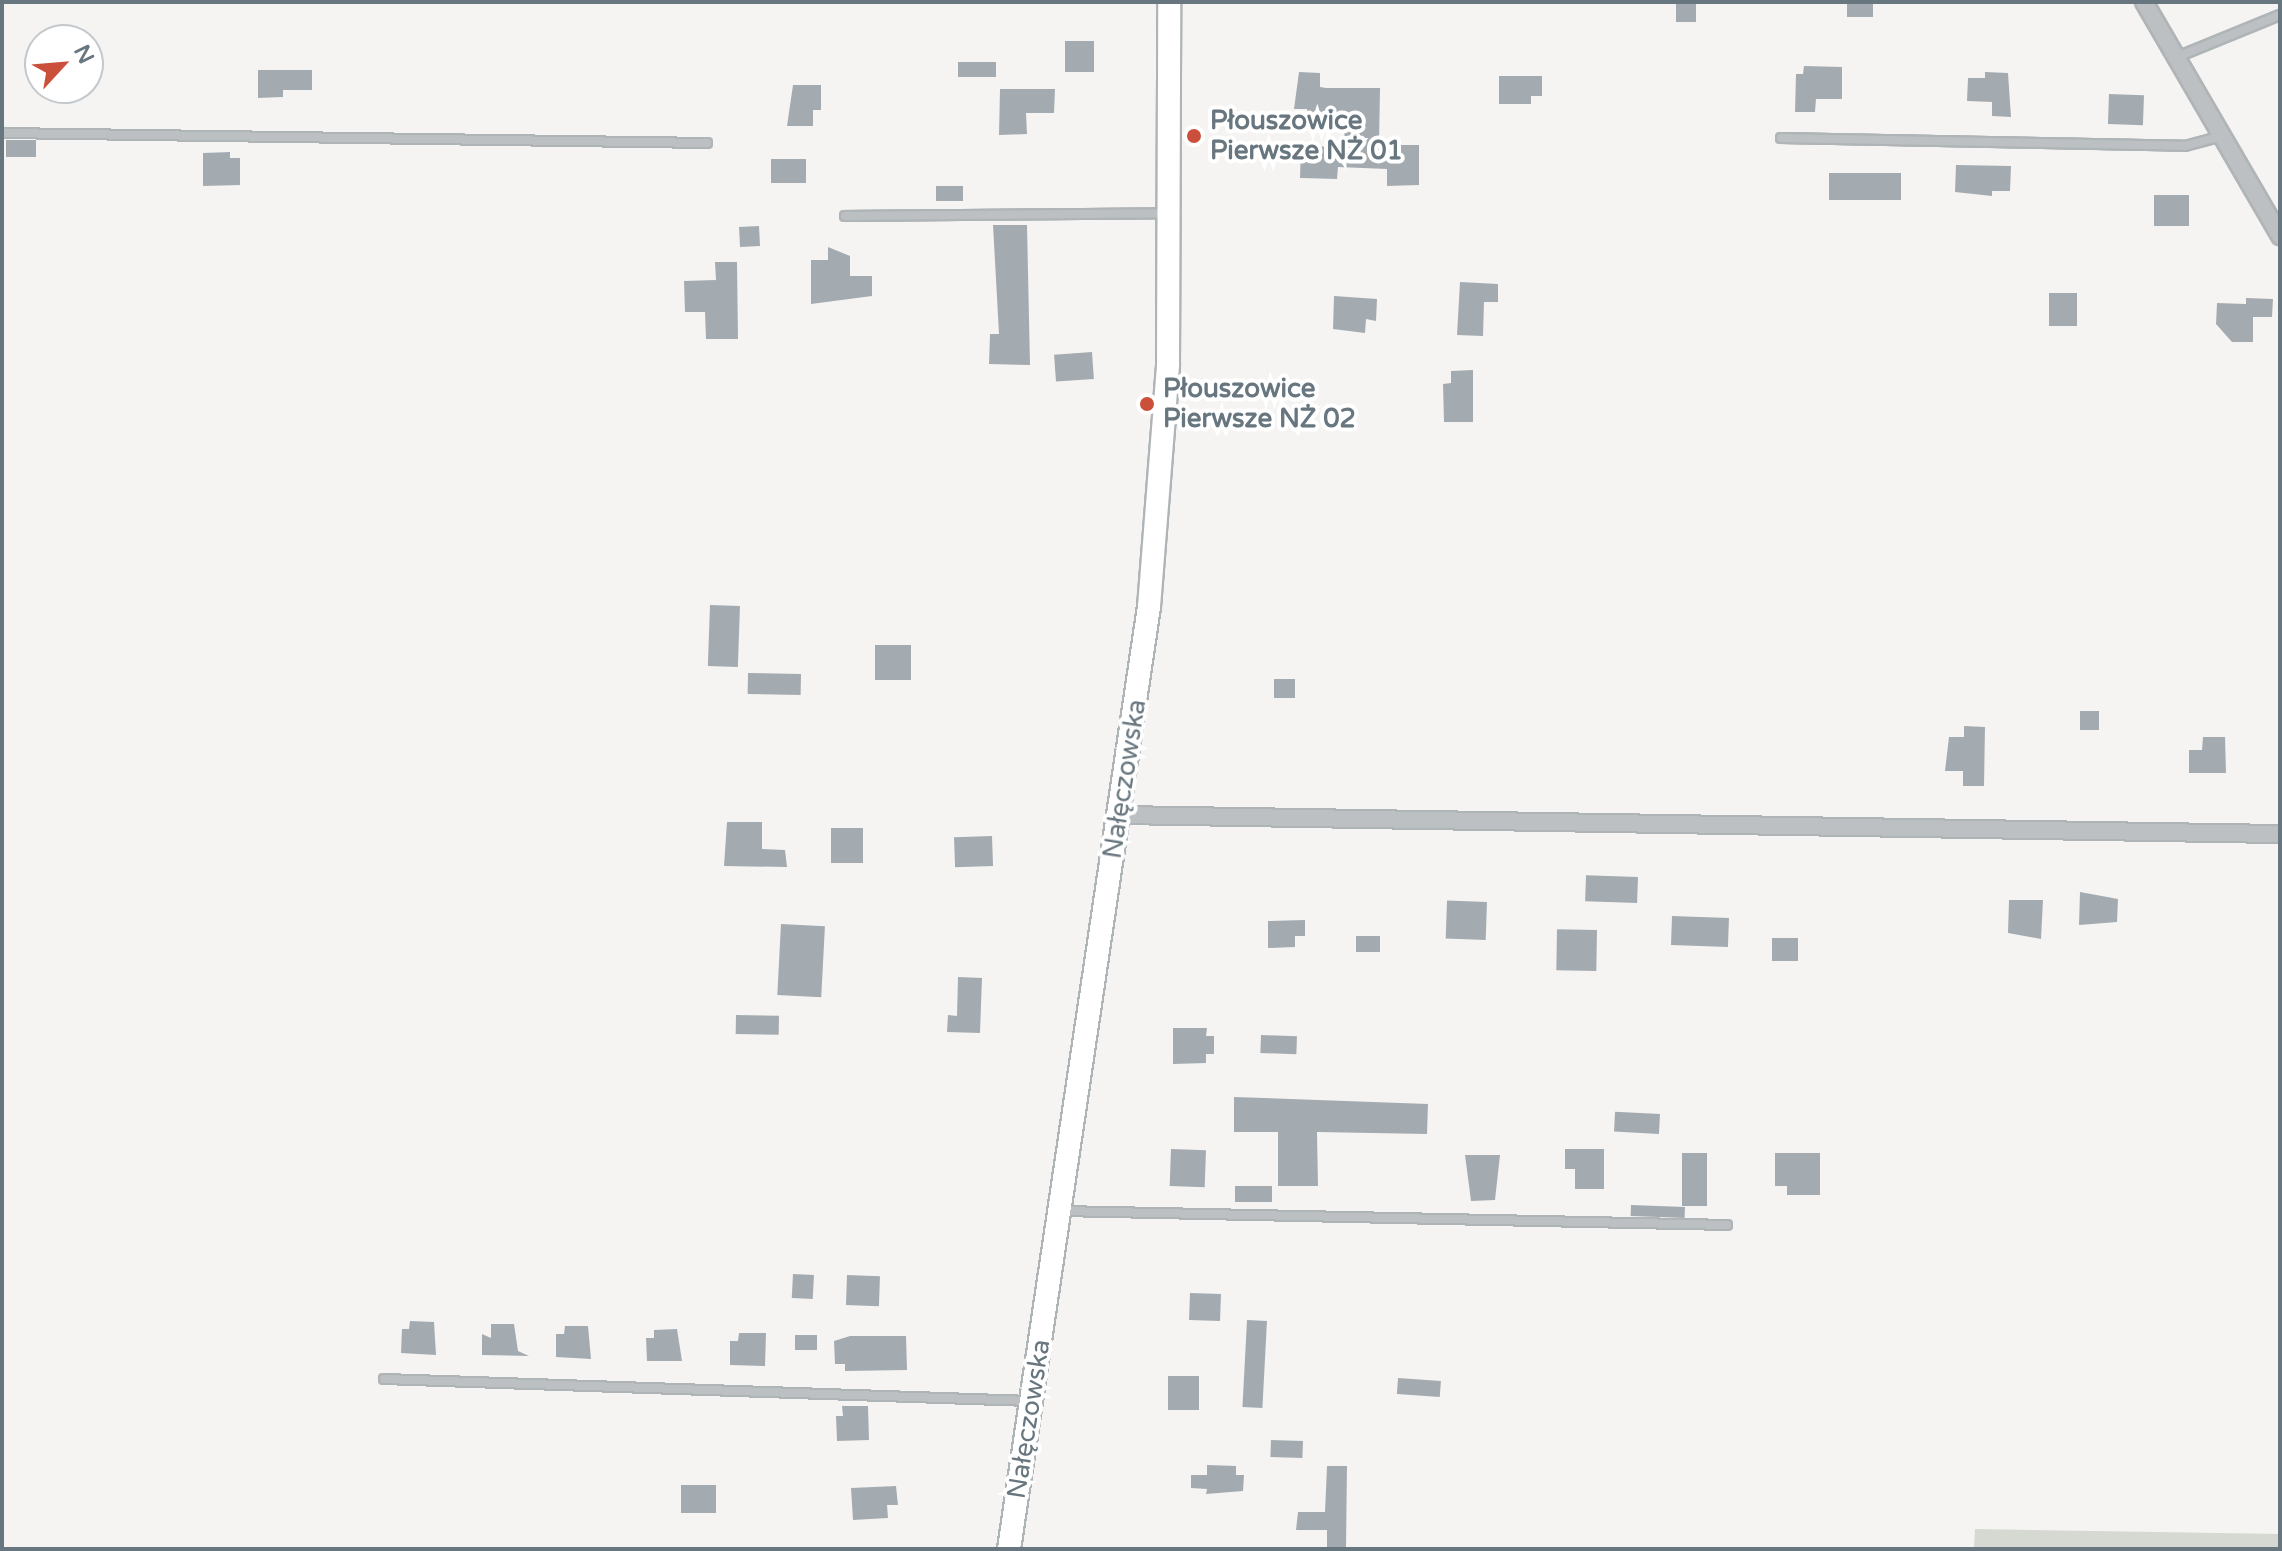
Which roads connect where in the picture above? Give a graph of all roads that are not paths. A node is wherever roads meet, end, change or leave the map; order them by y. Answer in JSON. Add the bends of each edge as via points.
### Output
{"nodes":[{"id":1,"x":1169,"y":2,"type":"edge"},
{"id":2,"x":2144,"y":2,"type":"edge"},
{"id":3,"x":2280,"y":15,"type":"edge"},
{"id":4,"x":2176,"y":57,"type":"junction"},
{"id":5,"x":2,"y":133,"type":"edge"},
{"id":6,"x":2222,"y":136,"type":"junction"},
{"id":7,"x":1781,"y":138,"type":"dead end"},
{"id":8,"x":707,"y":143,"type":"dead end"},
{"id":9,"x":1169,"y":213,"type":"junction"},
{"id":10,"x":845,"y":216,"type":"dead end"},
{"id":11,"x":2280,"y":236,"type":"edge"},
{"id":12,"x":1120,"y":815,"type":"junction"},
{"id":13,"x":2280,"y":834,"type":"edge"},
{"id":14,"x":1060,"y":1211,"type":"junction"},
{"id":15,"x":1727,"y":1225,"type":"dead end"},
{"id":16,"x":384,"y":1379,"type":"dead end"},
{"id":17,"x":1032,"y":1401,"type":"junction"},
{"id":18,"x":1009,"y":1549,"type":"edge"}],
"edges":[{"from":1,"to":9,"type":"main road","name":"Nałęczowska"},
{"from":2,"to":4,"type":"street"},
{"from":3,"to":4,"type":"lane"},
{"from":4,"to":6,"type":"street"},
{"from":5,"to":8,"type":"lane"},
{"from":6,"to":7,"type":"lane","via":[[2185,146]]},
{"from":6,"to":11,"type":"street"},
{"from":9,"to":10,"type":"lane"},
{"from":9,"to":12,"type":"main road","name":"Nałęczowska","via":[[1168,364],[1159,498]]},
{"from":12,"to":13,"type":"street"},
{"from":12,"to":14,"type":"main road","name":"Nałęczowska"},
{"from":14,"to":15,"type":"lane"},
{"from":14,"to":17,"type":"main road","name":"Nałęczowska"},
{"from":16,"to":17,"type":"lane"},
{"from":17,"to":18,"type":"main road","name":"Nałęczowska"}]}
